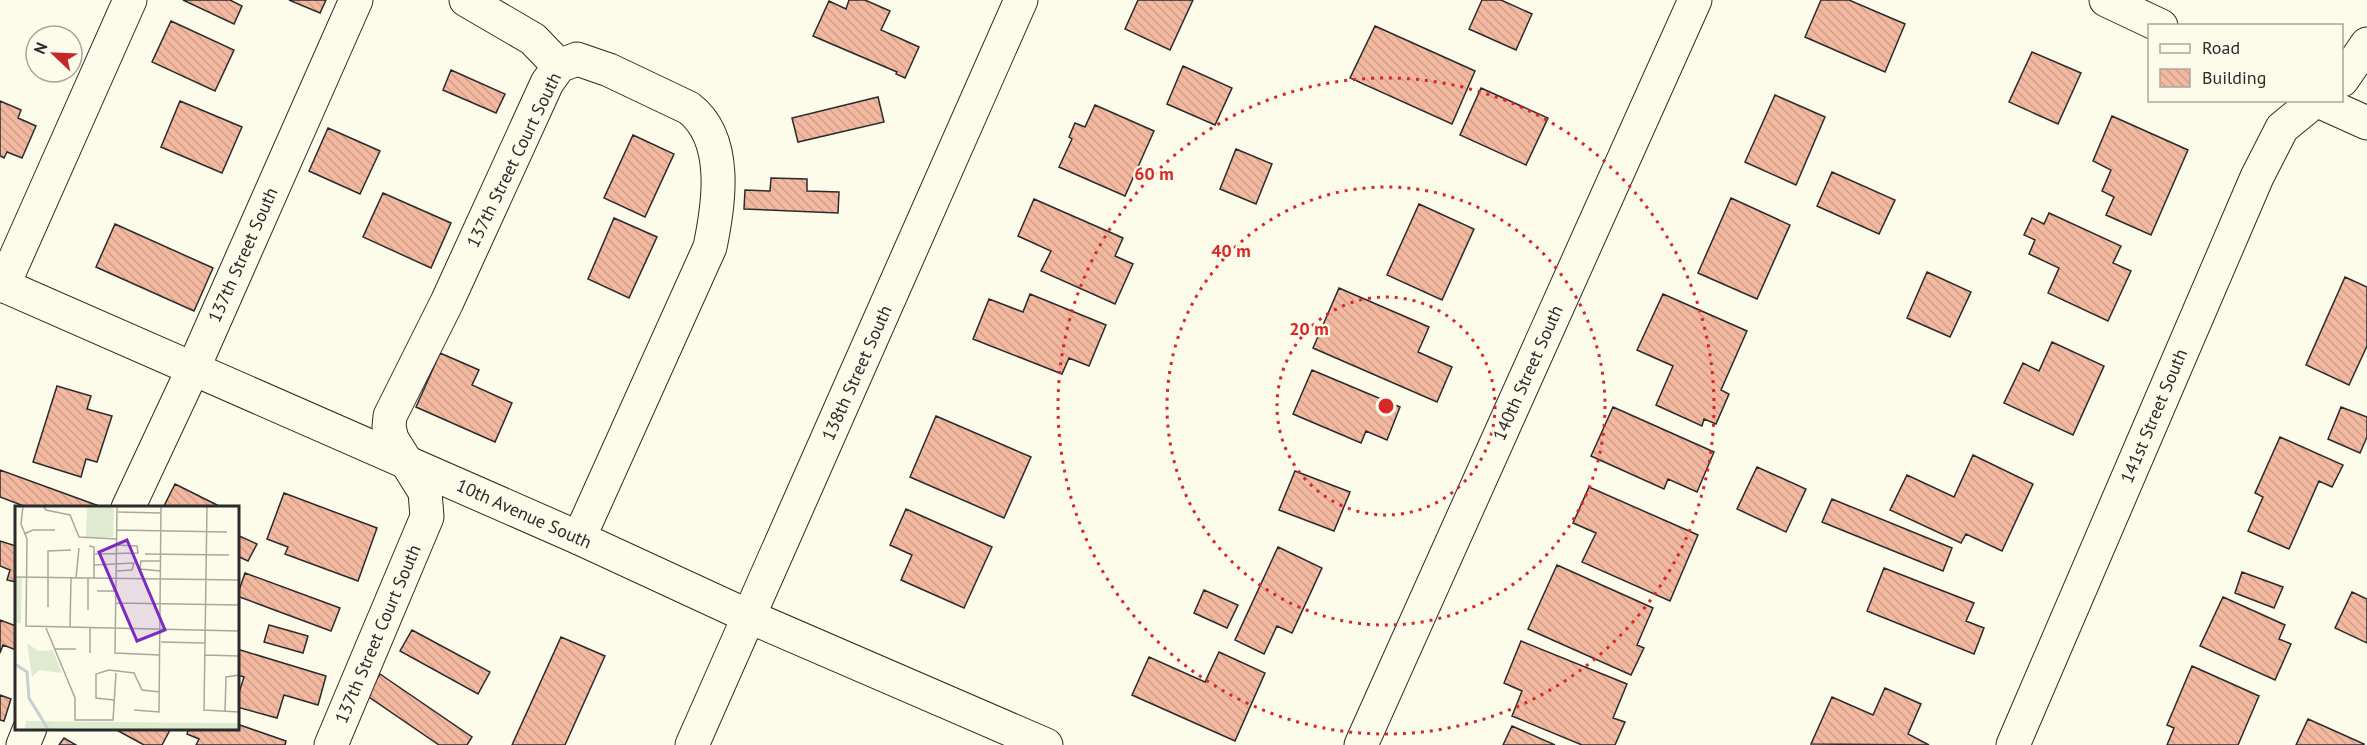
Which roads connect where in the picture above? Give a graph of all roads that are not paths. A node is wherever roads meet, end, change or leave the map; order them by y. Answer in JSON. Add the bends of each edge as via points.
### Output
{"nodes":[{"id":1,"x":130,"y":0,"type":"edge"},
{"id":2,"x":356,"y":0,"type":"edge"},
{"id":3,"x":466,"y":0,"type":"edge"},
{"id":4,"x":1021,"y":0,"type":"edge"},
{"id":5,"x":1695,"y":0,"type":"edge"},
{"id":6,"x":2106,"y":0,"type":"edge"},
{"id":7,"x":2157,"y":24,"type":"edge"},
{"id":8,"x":2367,"y":44,"type":"edge"},
{"id":9,"x":559,"y":66,"type":"junction"},
{"id":10,"x":2343,"y":79,"type":"edge"},
{"id":11,"x":2314,"y":102,"type":"edge"},
{"id":12,"x":2320,"y":102,"type":"edge"},
{"id":13,"x":2367,"y":123,"type":"edge"},
{"id":14,"x":2,"y":285,"type":"edge"},
{"id":15,"x":193,"y":369,"type":"junction"},
{"id":16,"x":406,"y":462,"type":"junction"},
{"id":17,"x":129,"y":506,"type":"edge"},
{"id":18,"x":579,"y":538,"type":"junction"},
{"id":19,"x":750,"y":617,"type":"junction"},
{"id":20,"x":30,"y":730,"type":"edge"},
{"id":21,"x":1041,"y":744,"type":"edge"},
{"id":22,"x":23,"y":745,"type":"edge"},
{"id":23,"x":331,"y":745,"type":"edge"},
{"id":24,"x":692,"y":745,"type":"edge"},
{"id":25,"x":1360,"y":745,"type":"edge"},
{"id":26,"x":2013,"y":745,"type":"edge"}],
"edges":[{"from":1,"to":14,"type":"street"},
{"from":2,"to":15,"type":"street","name":"137th Street South"},
{"from":3,"to":9,"type":"street","via":[[532,39]]},
{"from":4,"to":19,"type":"street","name":"138th Street South"},
{"from":5,"to":25,"type":"street","name":"140th Street South"},
{"from":6,"to":7,"type":"street"},
{"from":8,"to":10,"type":"street"},
{"from":9,"to":16,"type":"street","name":"137th Street Court South","via":[[547,83],[390,416],[392,439]]},
{"from":9,"to":18,"type":"street","name":"137th Street Court South","via":[[577,59],[609,70],[700,116],[717,162],[719,184],[710,247]]},
{"from":11,"to":26,"type":"street","name":"141st Street South","via":[[2282,128],[2257,177]]},
{"from":12,"to":13,"type":"street"},
{"from":14,"to":15,"type":"street","name":"10th Avenue South"},
{"from":15,"to":16,"type":"street","name":"10th Avenue South"},
{"from":15,"to":17,"type":"street","name":"137th Street South"},
{"from":16,"to":18,"type":"street","name":"10th Avenue South"},
{"from":16,"to":23,"type":"street","name":"137th Street Court South","via":[[425,492],[427,517]]},
{"from":18,"to":19,"type":"street","name":"10th Avenue South"},
{"from":19,"to":21,"type":"street","name":"10th Avenue South"},
{"from":19,"to":24,"type":"street","name":"138th Street South"},
{"from":20,"to":22,"type":"street"}]}
